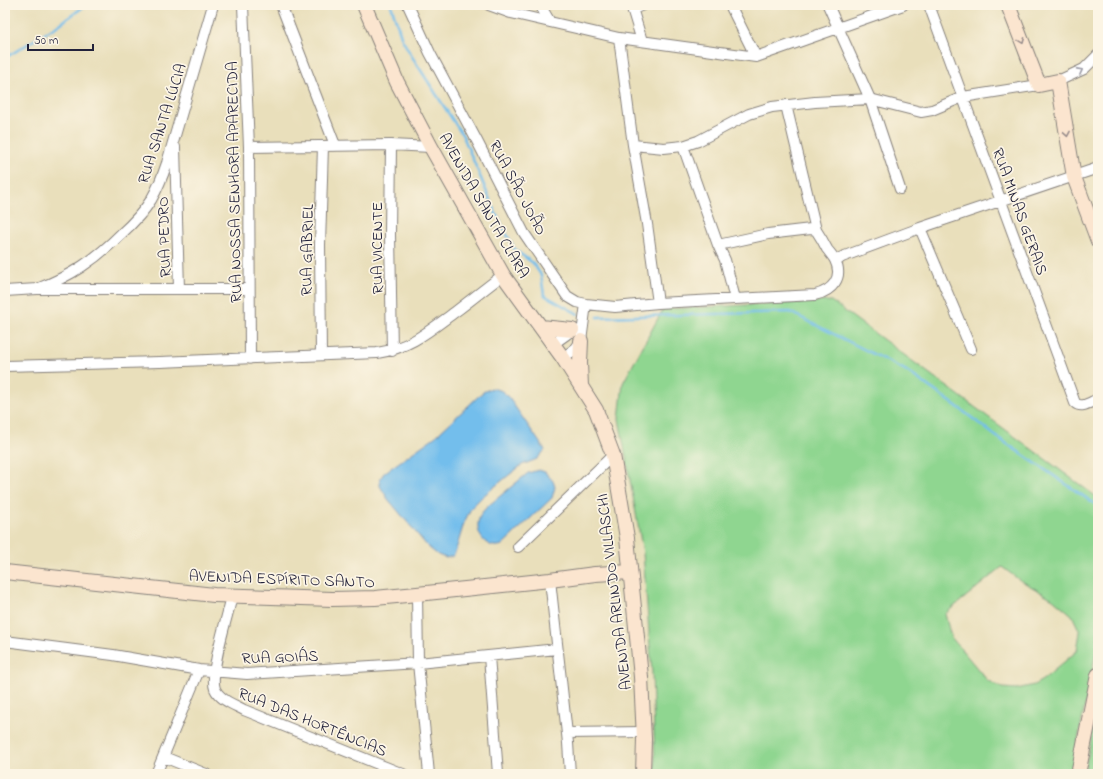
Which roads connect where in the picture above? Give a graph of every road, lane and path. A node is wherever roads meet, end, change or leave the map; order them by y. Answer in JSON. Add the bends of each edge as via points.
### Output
{"nodes":[{"id":1,"x":213,"y":5,"type":"edge"},
{"id":2,"x":243,"y":5,"type":"edge"},
{"id":3,"x":281,"y":5,"type":"edge"},
{"id":4,"x":364,"y":5,"type":"edge"},
{"id":5,"x":408,"y":5,"type":"edge"},
{"id":6,"x":489,"y":5,"type":"edge"},
{"id":7,"x":540,"y":5,"type":"edge"},
{"id":8,"x":643,"y":5,"type":"edge"},
{"id":9,"x":730,"y":5,"type":"edge"},
{"id":10,"x":828,"y":5,"type":"edge"},
{"id":11,"x":903,"y":5,"type":"edge"},
{"id":12,"x":929,"y":5,"type":"edge"},
{"id":13,"x":1008,"y":5,"type":"edge"},
{"id":14,"x":632,"y":7,"type":"edge"},
{"id":15,"x":550,"y":22,"type":"junction"},
{"id":16,"x":837,"y":28,"type":"junction"},
{"id":17,"x":619,"y":38,"type":"junction"},
{"id":18,"x":642,"y":41,"type":"junction"},
{"id":19,"x":1098,"y":55,"type":"edge"},
{"id":20,"x":756,"y":57,"type":"junction"},
{"id":21,"x":1058,"y":81,"type":"junction"},
{"id":22,"x":1039,"y":86,"type":"junction"},
{"id":23,"x":963,"y":97,"type":"junction"},
{"id":24,"x":870,"y":99,"type":"junction"},
{"id":25,"x":786,"y":106,"type":"junction"},
{"id":26,"x":175,"y":137,"type":"junction"},
{"id":27,"x":335,"y":145,"type":"junction"},
{"id":28,"x":391,"y":145,"type":"junction"},
{"id":29,"x":633,"y":145,"type":"junction"},
{"id":30,"x":324,"y":146,"type":"junction"},
{"id":31,"x":683,"y":146,"type":"junction"},
{"id":32,"x":249,"y":147,"type":"junction"},
{"id":33,"x":431,"y":147,"type":"junction"},
{"id":34,"x":1098,"y":168,"type":"edge"},
{"id":35,"x":1074,"y":177,"type":"junction"},
{"id":36,"x":900,"y":189,"type":"dead end"},
{"id":37,"x":1001,"y":201,"type":"junction"},
{"id":38,"x":920,"y":228,"type":"junction"},
{"id":39,"x":816,"y":230,"type":"junction"},
{"id":40,"x":1098,"y":241,"type":"edge"},
{"id":41,"x":718,"y":245,"type":"junction"},
{"id":42,"x":836,"y":261,"type":"junction"},
{"id":43,"x":503,"y":275,"type":"junction"},
{"id":44,"x":37,"y":289,"type":"junction"},
{"id":45,"x":179,"y":289,"type":"junction"},
{"id":46,"x":250,"y":289,"type":"junction"},
{"id":47,"x":5,"y":291,"type":"edge"},
{"id":48,"x":736,"y":299,"type":"junction"},
{"id":49,"x":658,"y":303,"type":"junction"},
{"id":50,"x":586,"y":304,"type":"junction"},
{"id":51,"x":541,"y":327,"type":"junction"},
{"id":52,"x":578,"y":328,"type":"junction"},
{"id":53,"x":581,"y":341,"type":"junction"},
{"id":54,"x":553,"y":344,"type":"junction"},
{"id":55,"x":971,"y":349,"type":"dead end"},
{"id":56,"x":392,"y":351,"type":"junction"},
{"id":57,"x":321,"y":355,"type":"junction"},
{"id":58,"x":563,"y":358,"type":"junction"},
{"id":59,"x":250,"y":359,"type":"junction"},
{"id":60,"x":5,"y":366,"type":"edge"},
{"id":61,"x":581,"y":387,"type":"junction"},
{"id":62,"x":1098,"y":399,"type":"edge"},
{"id":63,"x":596,"y":410,"type":"joint"},
{"id":64,"x":613,"y":455,"type":"junction"},
{"id":65,"x":518,"y":546,"type":"dead end"},
{"id":66,"x":5,"y":572,"type":"edge"},
{"id":67,"x":630,"y":572,"type":"junction"},
{"id":68,"x":550,"y":580,"type":"junction"},
{"id":69,"x":417,"y":594,"type":"junction"},
{"id":70,"x":232,"y":596,"type":"junction"},
{"id":71,"x":5,"y":641,"type":"edge"},
{"id":72,"x":557,"y":649,"type":"junction"},
{"id":73,"x":489,"y":656,"type":"junction"},
{"id":74,"x":418,"y":663,"type":"junction"},
{"id":75,"x":199,"y":670,"type":"junction"},
{"id":76,"x":214,"y":671,"type":"junction"},
{"id":77,"x":1098,"y":675,"type":"edge"},
{"id":78,"x":644,"y":732,"type":"junction"},
{"id":79,"x":567,"y":733,"type":"junction"},
{"id":80,"x":164,"y":757,"type":"junction"},
{"id":81,"x":156,"y":774,"type":"edge"},
{"id":82,"x":206,"y":774,"type":"edge"},
{"id":83,"x":404,"y":774,"type":"edge"},
{"id":84,"x":429,"y":774,"type":"edge"},
{"id":85,"x":498,"y":774,"type":"edge"},
{"id":86,"x":570,"y":774,"type":"edge"},
{"id":87,"x":643,"y":774,"type":"edge"},
{"id":88,"x":1078,"y":774,"type":"edge"}],
"edges":[{"from":1,"to":26,"type":"street","name":"RUA SANTA LÚCIA"},
{"from":2,"to":32,"type":"street","name":"RUA NOSSA SENHORA APARECIDA"},
{"from":3,"to":27,"type":"street"},
{"from":4,"to":33,"type":"street","name":"AVENIDA SANTA CLARA","via":[[397,82]]},
{"from":5,"to":50,"type":"street","name":"RUA SÃO JOÃO","via":[[430,53],[524,233],[567,296]]},
{"from":6,"to":15,"type":"street"},
{"from":7,"to":15,"type":"street"},
{"from":8,"to":14,"type":"street"},
{"from":9,"to":20,"type":"street"},
{"from":10,"to":16,"type":"street"},
{"from":11,"to":16,"type":"street"},
{"from":12,"to":23,"type":"street","name":"RUA MINAS GERAIS"},
{"from":13,"to":22,"type":"street","one_way":true},
{"from":14,"to":18,"type":"street"},
{"from":15,"to":17,"type":"street"},
{"from":16,"to":20,"type":"street"},
{"from":16,"to":24,"type":"street"},
{"from":17,"to":18,"type":"street"},
{"from":17,"to":29,"type":"street"},
{"from":18,"to":20,"type":"street"},
{"from":21,"to":19,"type":"street","one_way":true,"via":[[1084,69]]},
{"from":21,"to":22,"type":"street"},
{"from":21,"to":35,"type":"street","one_way":true},
{"from":22,"to":23,"type":"street"},
{"from":23,"to":24,"type":"street","via":[[921,112]]},
{"from":23,"to":37,"type":"street","name":"RUA MINAS GERAIS"},
{"from":24,"to":25,"type":"street"},
{"from":24,"to":36,"type":"street"},
{"from":25,"to":31,"type":"street","via":[[749,114],[698,141]]},
{"from":25,"to":39,"type":"street"},
{"from":26,"to":44,"type":"street","name":"RUA SANTA LÚCIA","via":[[161,181],[140,216],[87,264],[56,282]]},
{"from":26,"to":45,"type":"street","name":"RUA PEDRO"},
{"from":27,"to":28,"type":"street"},
{"from":27,"to":30,"type":"street"},
{"from":28,"to":33,"type":"street"},
{"from":28,"to":56,"type":"street","name":"RUA VICENTE"},
{"from":29,"to":31,"type":"street","via":[[664,148]]},
{"from":29,"to":49,"type":"street"},
{"from":30,"to":32,"type":"street"},
{"from":30,"to":57,"type":"street","name":"RUA GABRIEL","via":[[320,245]]},
{"from":31,"to":41,"type":"street"},
{"from":32,"to":46,"type":"street","name":"RUA NOSSA SENHORA APARECIDA"},
{"from":33,"to":43,"type":"street","name":"AVENIDA SANTA CLARA"},
{"from":34,"to":35,"type":"street"},
{"from":35,"to":37,"type":"street"},
{"from":35,"to":40,"type":"street"},
{"from":37,"to":38,"type":"street"},
{"from":37,"to":62,"type":"street","name":"RUA MINAS GERAIS","via":[[1075,403],[1083,406]]},
{"from":38,"to":42,"type":"street"},
{"from":38,"to":55,"type":"street"},
{"from":39,"to":41,"type":"street","via":[[768,234]]},
{"from":39,"to":42,"type":"street"},
{"from":41,"to":48,"type":"street"},
{"from":42,"to":48,"type":"street","name":"RUA SÃO JOÃO","via":[[836,282],[824,293]]},
{"from":43,"to":51,"type":"street","name":"AVENIDA SANTA CLARA"},
{"from":43,"to":56,"type":"street","via":[[426,333]]},
{"from":44,"to":45,"type":"street"},
{"from":44,"to":47,"type":"street"},
{"from":45,"to":46,"type":"street"},
{"from":46,"to":59,"type":"street","name":"RUA NOSSA SENHORA APARECIDA"},
{"from":48,"to":49,"type":"street","name":"RUA SÃO JOÃO"},
{"from":49,"to":50,"type":"street","name":"RUA SÃO JOÃO","via":[[615,307]]},
{"from":50,"to":52,"type":"street"},
{"from":51,"to":52,"type":"street"},
{"from":51,"to":54,"type":"street","name":"AVENIDA SANTA CLARA"},
{"from":52,"to":53,"type":"street"},
{"from":52,"to":54,"type":"street"},
{"from":53,"to":58,"type":"street"},
{"from":53,"to":61,"type":"street"},
{"from":54,"to":58,"type":"street","name":"AVENIDA SANTA CLARA"},
{"from":56,"to":57,"type":"street"},
{"from":57,"to":59,"type":"street"},
{"from":58,"to":61,"type":"street","name":"AVENIDA SANTA CLARA"},
{"from":59,"to":60,"type":"street"},
{"from":61,"to":63,"type":"street","name":"AVENIDA SANTA CLARA"},
{"from":63,"to":64,"type":"street","name":"AVENIDA ARLINDO VILLASCHI"},
{"from":64,"to":65,"type":"street"},
{"from":64,"to":67,"type":"street","name":"AVENIDA ARLINDO VILLASCHI"},
{"from":66,"to":70,"type":"street","name":"AVENIDA ESPÍRITO SANTO"},
{"from":67,"to":68,"type":"street","name":"AVENIDA ESPÍRITO SANTO"},
{"from":67,"to":78,"type":"street","name":"AVENIDA ARLINDO VILLASCHI"},
{"from":68,"to":69,"type":"street","name":"AVENIDA ESPÍRITO SANTO"},
{"from":68,"to":72,"type":"street"},
{"from":69,"to":70,"type":"street","name":"AVENIDA ESPÍRITO SANTO","via":[[332,599]]},
{"from":69,"to":74,"type":"street"},
{"from":70,"to":76,"type":"street","name":"RUA DAS HORTÊNCIAS"},
{"from":71,"to":75,"type":"street","name":"RUA GOIÁS","via":[[113,655]]},
{"from":72,"to":73,"type":"street","name":"RUA GOIÁS"},
{"from":72,"to":79,"type":"street"},
{"from":73,"to":74,"type":"street","name":"RUA GOIÁS"},
{"from":73,"to":85,"type":"street"},
{"from":74,"to":76,"type":"street","name":"RUA GOIÁS","via":[[247,674]]},
{"from":74,"to":84,"type":"street"},
{"from":75,"to":76,"type":"street","name":"RUA GOIÁS"},
{"from":75,"to":80,"type":"street"},
{"from":76,"to":83,"type":"street","name":"RUA DAS HORTÊNCIAS","via":[[215,689],[224,700]]},
{"from":77,"to":88,"type":"street"},
{"from":78,"to":79,"type":"street"},
{"from":78,"to":87,"type":"street","name":"AVENIDA ARLINDO VILLASCHI"},
{"from":79,"to":86,"type":"street"},
{"from":80,"to":81,"type":"street"},
{"from":80,"to":82,"type":"street"}]}
